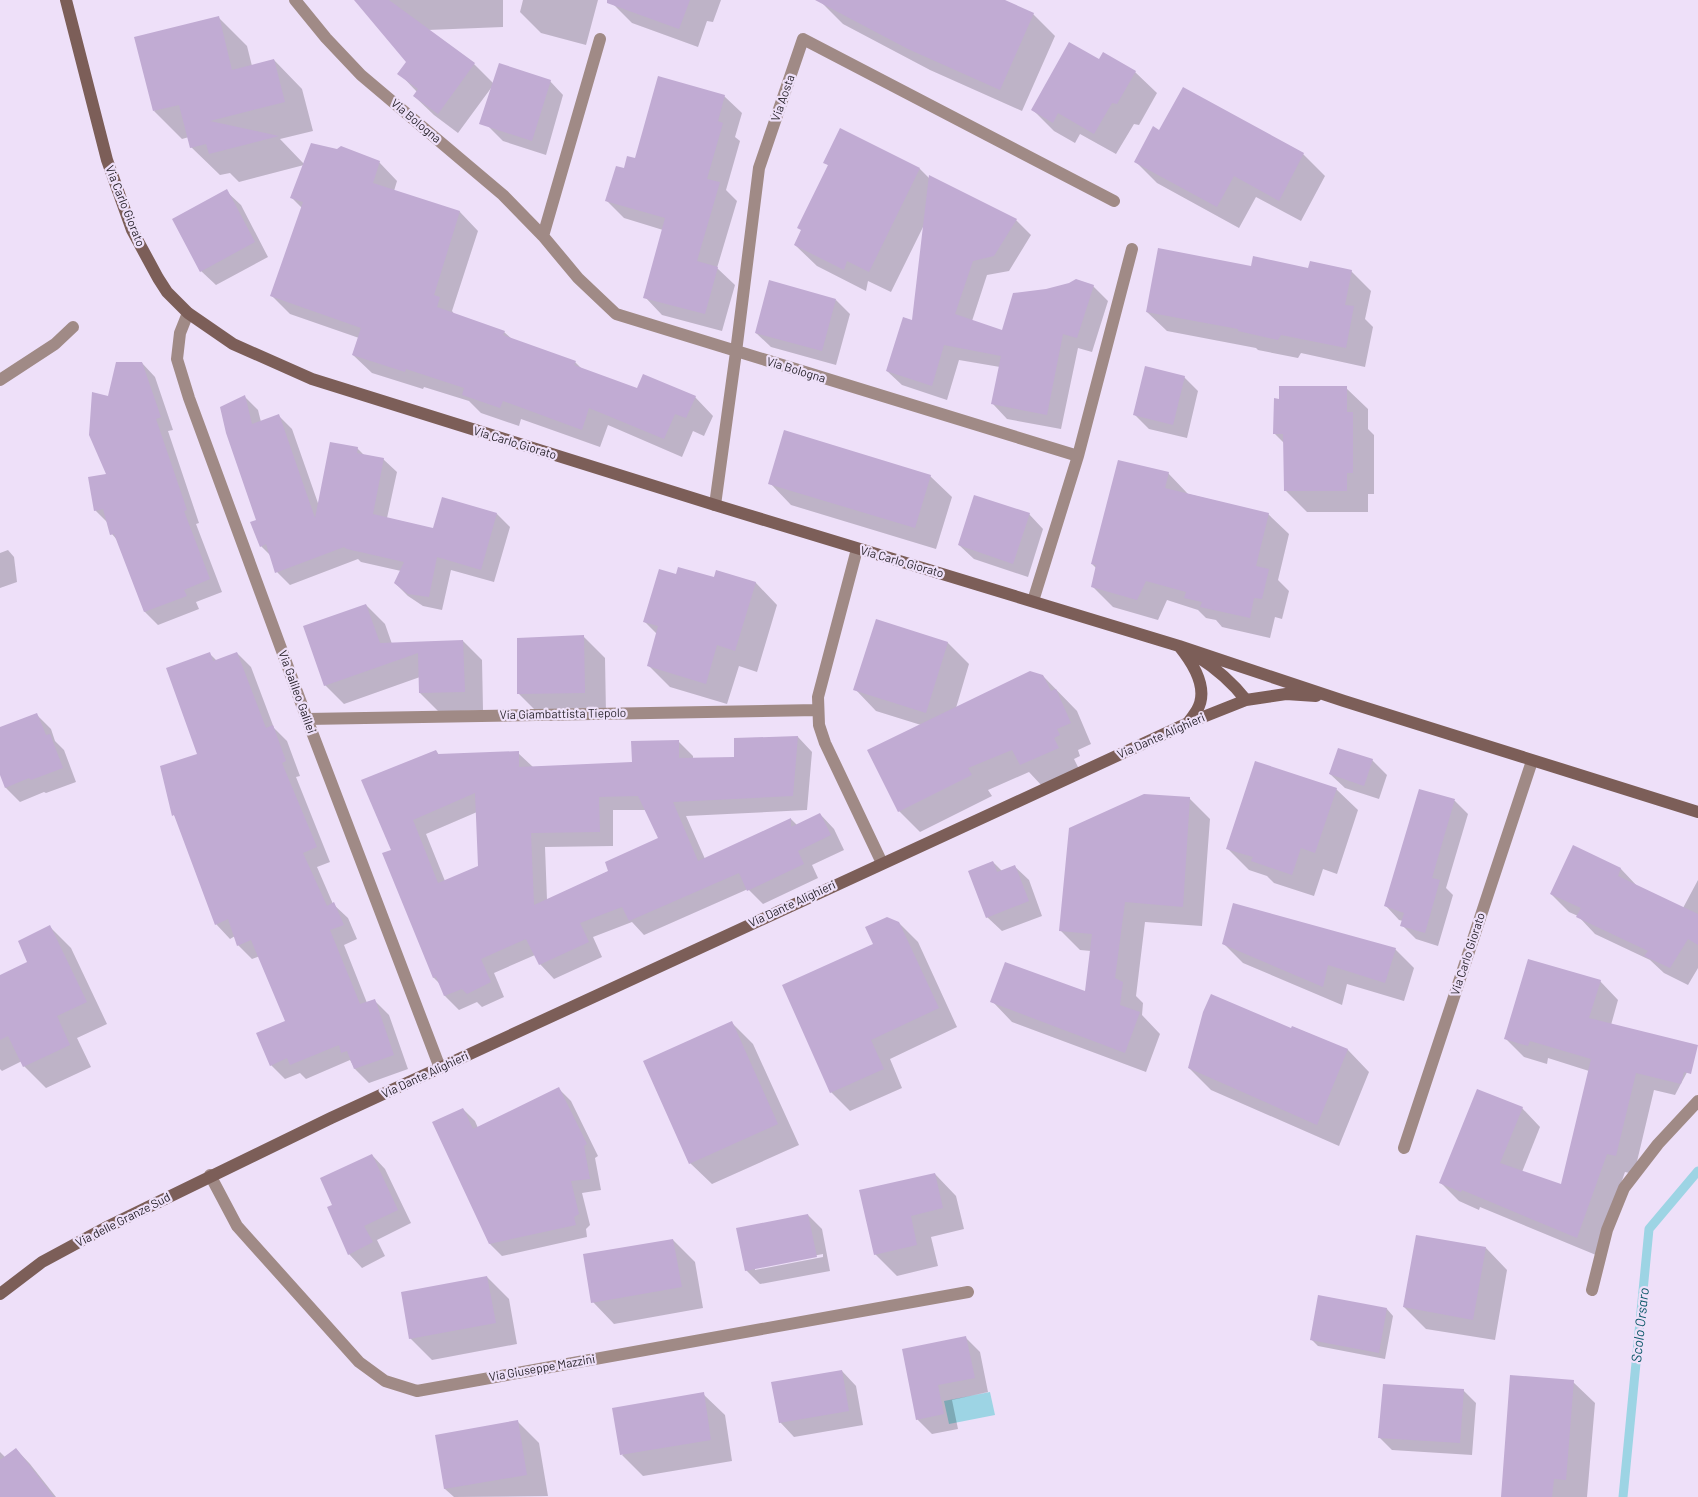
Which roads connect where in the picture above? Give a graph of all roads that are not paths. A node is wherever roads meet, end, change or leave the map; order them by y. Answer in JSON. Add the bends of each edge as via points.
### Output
{"nodes":[{"id":1,"x":66,"y":0,"type":"edge"},
{"id":2,"x":295,"y":0,"type":"edge"},
{"id":3,"x":600,"y":39,"type":"dead end"},
{"id":4,"x":1114,"y":201,"type":"dead end"},
{"id":5,"x":543,"y":236,"type":"junction"},
{"id":6,"x":1132,"y":249,"type":"dead end"},
{"id":7,"x":188,"y":313,"type":"junction"},
{"id":8,"x":73,"y":327,"type":"dead end"},
{"id":9,"x":736,"y":352,"type":"junction"},
{"id":10,"x":0,"y":380,"type":"edge"},
{"id":11,"x":1078,"y":456,"type":"junction"},
{"id":12,"x":714,"y":505,"type":"junction"},
{"id":13,"x":857,"y":549,"type":"junction"},
{"id":14,"x":1033,"y":601,"type":"junction"},
{"id":15,"x":1179,"y":646,"type":"junction"},
{"id":16,"x":1246,"y":700,"type":"junction"},
{"id":17,"x":1344,"y":700,"type":"junction"},
{"id":18,"x":818,"y":710,"type":"junction"},
{"id":19,"x":307,"y":719,"type":"junction"},
{"id":20,"x":1188,"y":722,"type":"junction"},
{"id":21,"x":1532,"y":761,"type":"junction"},
{"id":22,"x":1698,"y":812,"type":"edge"},
{"id":23,"x":882,"y":863,"type":"junction"},
{"id":24,"x":440,"y":1068,"type":"junction"},
{"id":25,"x":1698,"y":1101,"type":"edge"},
{"id":26,"x":1404,"y":1148,"type":"dead end"},
{"id":27,"x":252,"y":1156,"type":"joint"},
{"id":28,"x":210,"y":1175,"type":"junction"},
{"id":29,"x":1592,"y":1290,"type":"dead end"},
{"id":30,"x":968,"y":1292,"type":"dead end"},
{"id":31,"x":0,"y":1294,"type":"edge"}],
"edges":[{"from":1,"to":7,"type":"street","name":"Via Carlo Giorato","via":[[107,160],[132,230],[167,292]]},
{"from":2,"to":5,"type":"street","name":"Via Bologna","via":[[361,75],[503,194]]},
{"from":3,"to":5,"type":"street"},
{"from":4,"to":9,"type":"street","name":"Via Aosta","via":[[803,39],[759,168]]},
{"from":5,"to":9,"type":"street","name":"Via Bologna","via":[[578,278],[616,314]]},
{"from":6,"to":11,"type":"street"},
{"from":7,"to":12,"type":"street","name":"Via Carlo Giorato","via":[[233,344],[312,379]]},
{"from":7,"to":19,"type":"street","name":"Via Galileo Galilei","via":[[180,333],[177,359]]},
{"from":8,"to":10,"type":"street","via":[[55,344]]},
{"from":9,"to":11,"type":"street","name":"Via Bologna"},
{"from":9,"to":12,"type":"street","name":"Via Aosta"},
{"from":11,"to":14,"type":"street"},
{"from":12,"to":13,"type":"street","name":"Via Carlo Giorato"},
{"from":13,"to":14,"type":"street","name":"Via Carlo Giorato"},
{"from":13,"to":18,"type":"street","via":[[818,697]]},
{"from":14,"to":15,"type":"street","name":"Via Carlo Giorato"},
{"from":15,"to":16,"type":"street","name":"Via Carlo Giorato","via":[[1233,683]]},
{"from":15,"to":17,"type":"street","name":"Via Carlo Giorato"},
{"from":15,"to":20,"type":"street","via":[[1197,672],[1201,686],[1198,708]]},
{"from":16,"to":17,"type":"street","name":"Via Dante Alighieri","via":[[1286,694]]},
{"from":16,"to":20,"type":"street","name":"Via Dante Alighieri"},
{"from":17,"to":21,"type":"street","name":"Via Carlo Giorato"},
{"from":18,"to":19,"type":"street","name":"Via Giambattista Tiepolo"},
{"from":18,"to":23,"type":"street","via":[[825,743]]},
{"from":19,"to":24,"type":"street","name":"Via Galileo Galilei"},
{"from":20,"to":23,"type":"street","name":"Via Dante Alighieri"},
{"from":21,"to":22,"type":"street","name":"Via Carlo Giorato"},
{"from":21,"to":26,"type":"street","name":"Via Carlo Giorato"},
{"from":23,"to":24,"type":"street","name":"Via Dante Alighieri"},
{"from":24,"to":27,"type":"street","name":"Via Dante Alighieri"},
{"from":25,"to":29,"type":"street","via":[[1658,1144],[1624,1188],[1607,1230]]},
{"from":27,"to":28,"type":"street","name":"Via delle Granze Sud"},
{"from":28,"to":30,"type":"street","name":"Via Giuseppe Mazzini","via":[[236,1226],[359,1362],[385,1381],[417,1391]]},
{"from":28,"to":31,"type":"street","name":"Via delle Granze Sud","via":[[42,1262]]}]}
